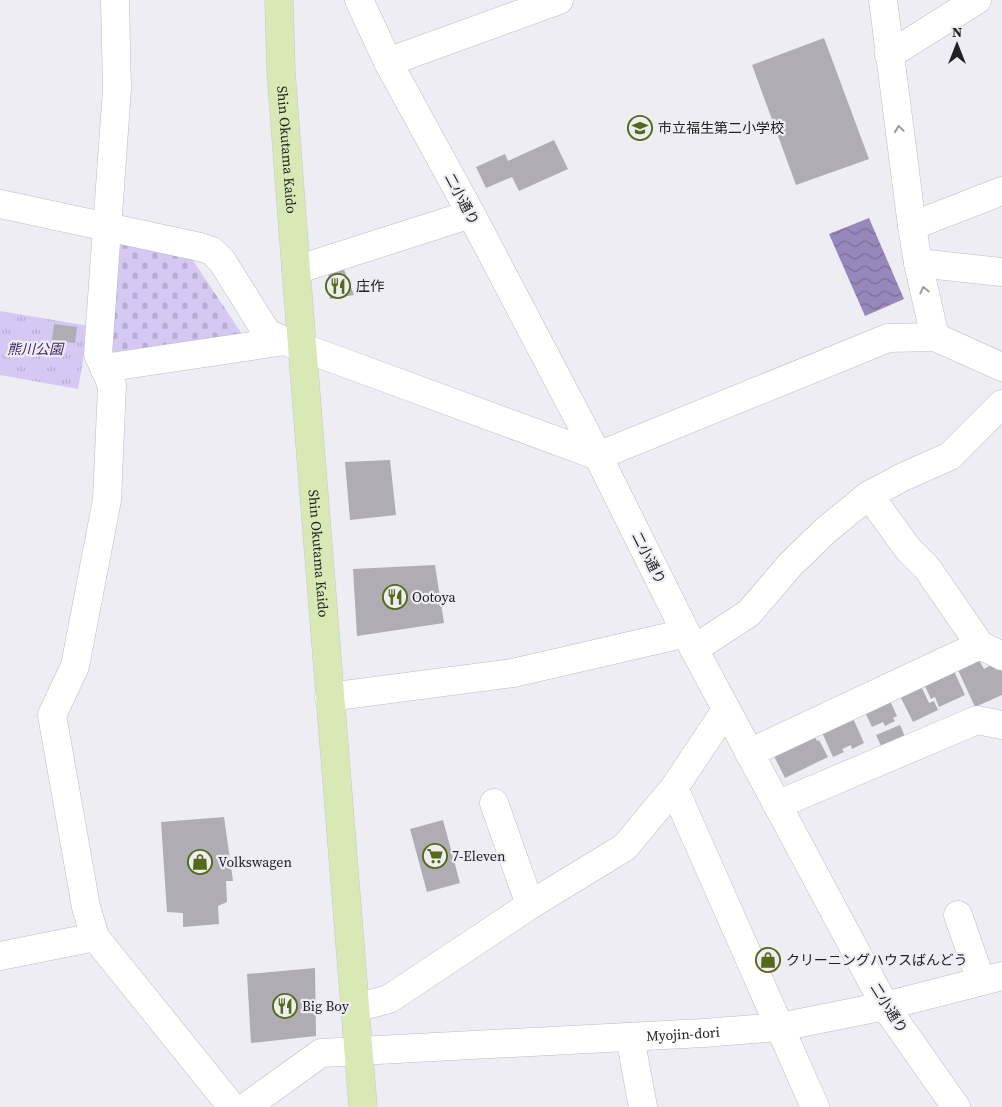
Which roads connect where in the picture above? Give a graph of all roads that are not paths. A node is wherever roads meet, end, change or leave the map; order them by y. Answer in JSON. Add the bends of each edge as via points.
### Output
{"nodes":[{"id":1,"x":115,"y":0,"type":"edge"},
{"id":2,"x":279,"y":0,"type":"edge"},
{"id":3,"x":358,"y":0,"type":"edge"},
{"id":4,"x":559,"y":0,"type":"edge"},
{"id":5,"x":883,"y":0,"type":"edge"},
{"id":6,"x":977,"y":0,"type":"edge"},
{"id":7,"x":889,"y":55,"type":"junction"},
{"id":8,"x":388,"y":62,"type":"junction"},
{"id":9,"x":1002,"y":191,"type":"edge"},
{"id":10,"x":0,"y":204,"type":"edge"},
{"id":11,"x":471,"y":214,"type":"junction"},
{"id":12,"x":912,"y":226,"type":"junction"},
{"id":13,"x":108,"y":227,"type":"junction"},
{"id":14,"x":918,"y":263,"type":"junction"},
{"id":15,"x":296,"y":270,"type":"junction"},
{"id":16,"x":1002,"y":272,"type":"edge"},
{"id":17,"x":935,"y":337,"type":"junction"},
{"id":18,"x":293,"y":344,"type":"junction"},
{"id":19,"x":1002,"y":366,"type":"edge"},
{"id":20,"x":104,"y":368,"type":"junction"},
{"id":21,"x":1002,"y":404,"type":"edge"},
{"id":22,"x":598,"y":456,"type":"junction"},
{"id":23,"x":869,"y":495,"type":"junction"},
{"id":24,"x":690,"y":641,"type":"junction"},
{"id":25,"x":991,"y":651,"type":"edge"},
{"id":26,"x":329,"y":697,"type":"junction"},
{"id":27,"x":726,"y":710,"type":"junction"},
{"id":28,"x":1002,"y":725,"type":"edge"},
{"id":29,"x":749,"y":753,"type":"junction"},
{"id":30,"x":674,"y":788,"type":"junction"},
{"id":31,"x":494,"y":803,"type":"dead end"},
{"id":32,"x":777,"y":805,"type":"junction"},
{"id":33,"x":530,"y":906,"type":"junction"},
{"id":34,"x":958,"y":915,"type":"dead end"},
{"id":35,"x":95,"y":937,"type":"junction"},
{"id":36,"x":0,"y":956,"type":"edge"},
{"id":37,"x":992,"y":979,"type":"edge"},
{"id":38,"x":885,"y":1006,"type":"junction"},
{"id":39,"x":355,"y":1008,"type":"junction"},
{"id":40,"x":780,"y":1027,"type":"junction"},
{"id":41,"x":630,"y":1037,"type":"junction"},
{"id":42,"x":358,"y":1052,"type":"junction"},
{"id":43,"x":232,"y":1107,"type":"edge"},
{"id":44,"x":246,"y":1107,"type":"edge"},
{"id":45,"x":363,"y":1107,"type":"edge"},
{"id":46,"x":643,"y":1107,"type":"edge"},
{"id":47,"x":815,"y":1107,"type":"edge"},
{"id":48,"x":956,"y":1107,"type":"edge"}],
"edges":[{"from":1,"to":13,"type":"street","via":[[117,89]]},
{"from":2,"to":15,"type":"main road","name":"Shin Okutama Kaido"},
{"from":3,"to":8,"type":"street","name":"二小通り"},
{"from":4,"to":8,"type":"street"},
{"from":5,"to":7,"type":"street"},
{"from":6,"to":7,"type":"street"},
{"from":12,"to":7,"type":"street","one_way":true},
{"from":8,"to":11,"type":"street","name":"二小通り"},
{"from":9,"to":12,"type":"street"},
{"from":10,"to":13,"type":"street"},
{"from":11,"to":15,"type":"street"},
{"from":11,"to":22,"type":"street","name":"二小通り"},
{"from":12,"to":14,"type":"street"},
{"from":13,"to":18,"type":"street","via":[[212,251],[222,261],[267,334]]},
{"from":13,"to":20,"type":"street","via":[[98,354]]},
{"from":14,"to":16,"type":"street"},
{"from":17,"to":14,"type":"street","one_way":true},
{"from":15,"to":18,"type":"main road","name":"Shin Okutama Kaido"},
{"from":17,"to":19,"type":"street"},
{"from":17,"to":22,"type":"street","via":[[888,338]]},
{"from":18,"to":20,"type":"street"},
{"from":18,"to":22,"type":"street"},
{"from":18,"to":26,"type":"main road","name":"Shin Okutama Kaido"},
{"from":20,"to":35,"type":"street","via":[[112,385],[107,500],[75,666],[52,715],[86,907]]},
{"from":21,"to":23,"type":"street","via":[[950,456]]},
{"from":22,"to":24,"type":"street","name":"二小通り"},
{"from":23,"to":24,"type":"street","via":[[826,530],[749,613]]},
{"from":23,"to":25,"type":"street","via":[[908,549],[927,568]]},
{"from":24,"to":26,"type":"street","via":[[513,673]]},
{"from":24,"to":27,"type":"street","name":"二小通り"},
{"from":25,"to":29,"type":"street"},
{"from":26,"to":39,"type":"main road","name":"Shin Okutama Kaido"},
{"from":27,"to":29,"type":"street","name":"二小通り"},
{"from":27,"to":30,"type":"street"},
{"from":28,"to":32,"type":"street","via":[[977,720]]},
{"from":29,"to":32,"type":"street","name":"二小通り"},
{"from":30,"to":33,"type":"street","via":[[625,848]]},
{"from":30,"to":40,"type":"street"},
{"from":31,"to":33,"type":"street"},
{"from":32,"to":38,"type":"street","name":"二小通り"},
{"from":33,"to":39,"type":"street","via":[[389,999]]},
{"from":34,"to":37,"type":"street"},
{"from":35,"to":36,"type":"street"},
{"from":35,"to":43,"type":"street"},
{"from":37,"to":38,"type":"street","name":"Myojin-dori"},
{"from":38,"to":40,"type":"street","name":"Myojin-dori"},
{"from":38,"to":48,"type":"street","name":"二小通り"},
{"from":39,"to":42,"type":"main road","name":"Shin Okutama Kaido"},
{"from":40,"to":41,"type":"street","name":"Myojin-dori"},
{"from":40,"to":47,"type":"street"},
{"from":41,"to":42,"type":"street","name":"Myojin-dori"},
{"from":41,"to":46,"type":"street"},
{"from":42,"to":44,"type":"street","name":"Myojin-dori","via":[[318,1055]]},
{"from":42,"to":45,"type":"main road","name":"Shin Okutama Kaido"}]}
